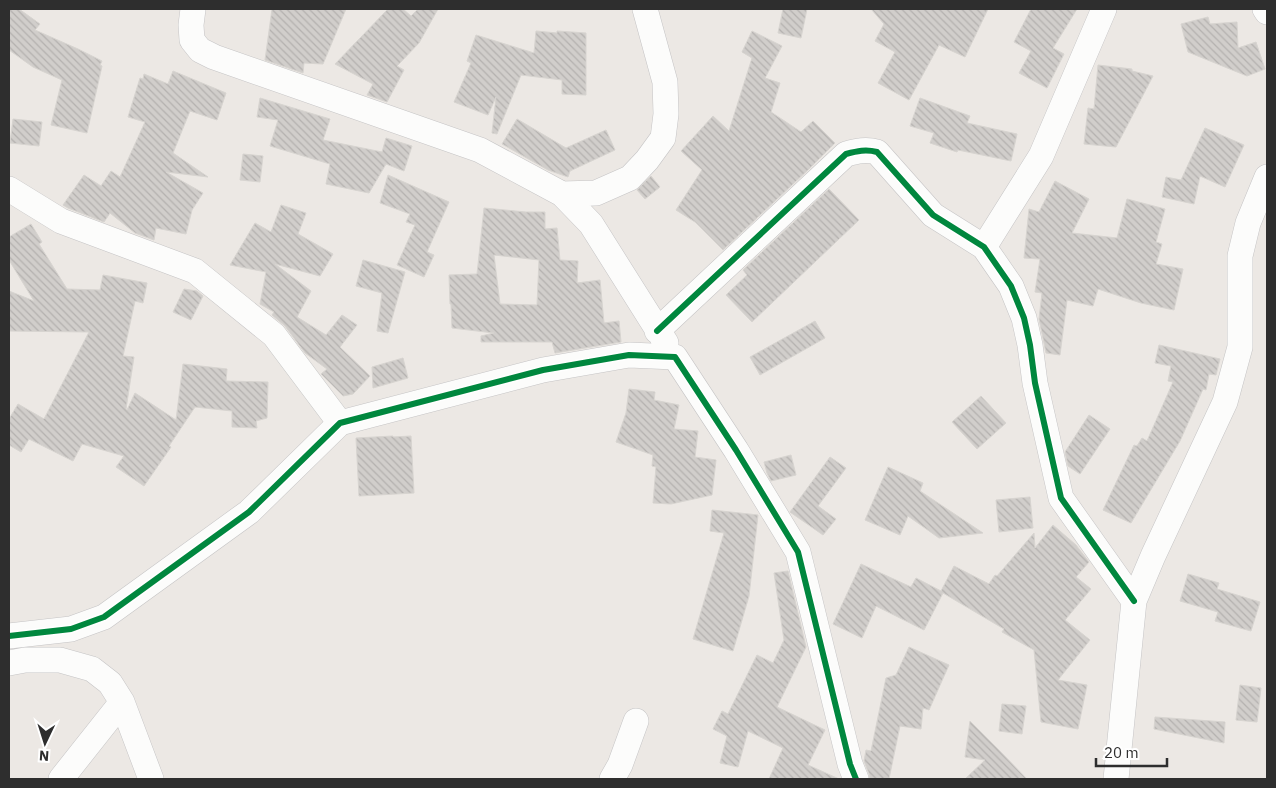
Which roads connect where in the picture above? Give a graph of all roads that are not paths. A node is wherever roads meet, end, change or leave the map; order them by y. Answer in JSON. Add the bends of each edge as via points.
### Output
{"nodes":[{"id":1,"x":193,"y":9,"type":"edge"},
{"id":2,"x":645,"y":9,"type":"edge"},
{"id":3,"x":1104,"y":9,"type":"edge"},
{"id":4,"x":1265,"y":9,"type":"edge"},
{"id":5,"x":1267,"y":12,"type":"edge"},
{"id":6,"x":1267,"y":177,"type":"edge"},
{"id":7,"x":9,"y":189,"type":"edge"},
{"id":8,"x":562,"y":194,"type":"junction"},
{"id":9,"x":984,"y":247,"type":"junction"},
{"id":10,"x":657,"y":331,"type":"junction"},
{"id":11,"x":676,"y":357,"type":"junction"},
{"id":12,"x":340,"y":424,"type":"junction"},
{"id":13,"x":1134,"y":601,"type":"junction"},
{"id":14,"x":9,"y":636,"type":"edge"},
{"id":15,"x":9,"y":663,"type":"edge"},
{"id":16,"x":122,"y":702,"type":"junction"},
{"id":17,"x":636,"y":721,"type":"dead end"},
{"id":18,"x":61,"y":779,"type":"edge"},
{"id":19,"x":151,"y":779,"type":"edge"},
{"id":20,"x":612,"y":779,"type":"edge"},
{"id":21,"x":856,"y":779,"type":"edge"},
{"id":22,"x":1116,"y":779,"type":"edge"}],
"edges":[{"from":1,"to":8,"type":"street","via":[[192,40],[207,54],[480,150]]},
{"from":2,"to":8,"type":"street","via":[[665,82],[663,138],[630,178],[596,193]]},
{"from":3,"to":9,"type":"street","via":[[1041,156]]},
{"from":4,"to":5,"type":"street"},
{"from":6,"to":13,"type":"street","via":[[1248,223],[1240,256],[1240,347],[1225,402]]},
{"from":7,"to":12,"type":"street","via":[[61,221],[195,271],[274,335]]},
{"from":8,"to":10,"type":"street","via":[[591,224]]},
{"from":9,"to":10,"type":"street","via":[[933,215],[877,152],[857,151],[846,154]]},
{"from":9,"to":13,"type":"street","via":[[1011,286],[1024,318],[1034,384],[1061,498]]},
{"from":10,"to":11,"type":"street"},
{"from":11,"to":12,"type":"street","via":[[629,355],[543,370]]},
{"from":11,"to":21,"type":"street","via":[[798,552]]},
{"from":12,"to":14,"type":"street","via":[[250,512],[104,617],[71,629]]},
{"from":13,"to":22,"type":"street"},
{"from":15,"to":16,"type":"street","via":[[60,660],[92,669],[110,683]]},
{"from":16,"to":18,"type":"street"},
{"from":16,"to":19,"type":"street"},
{"from":17,"to":20,"type":"street"}]}
